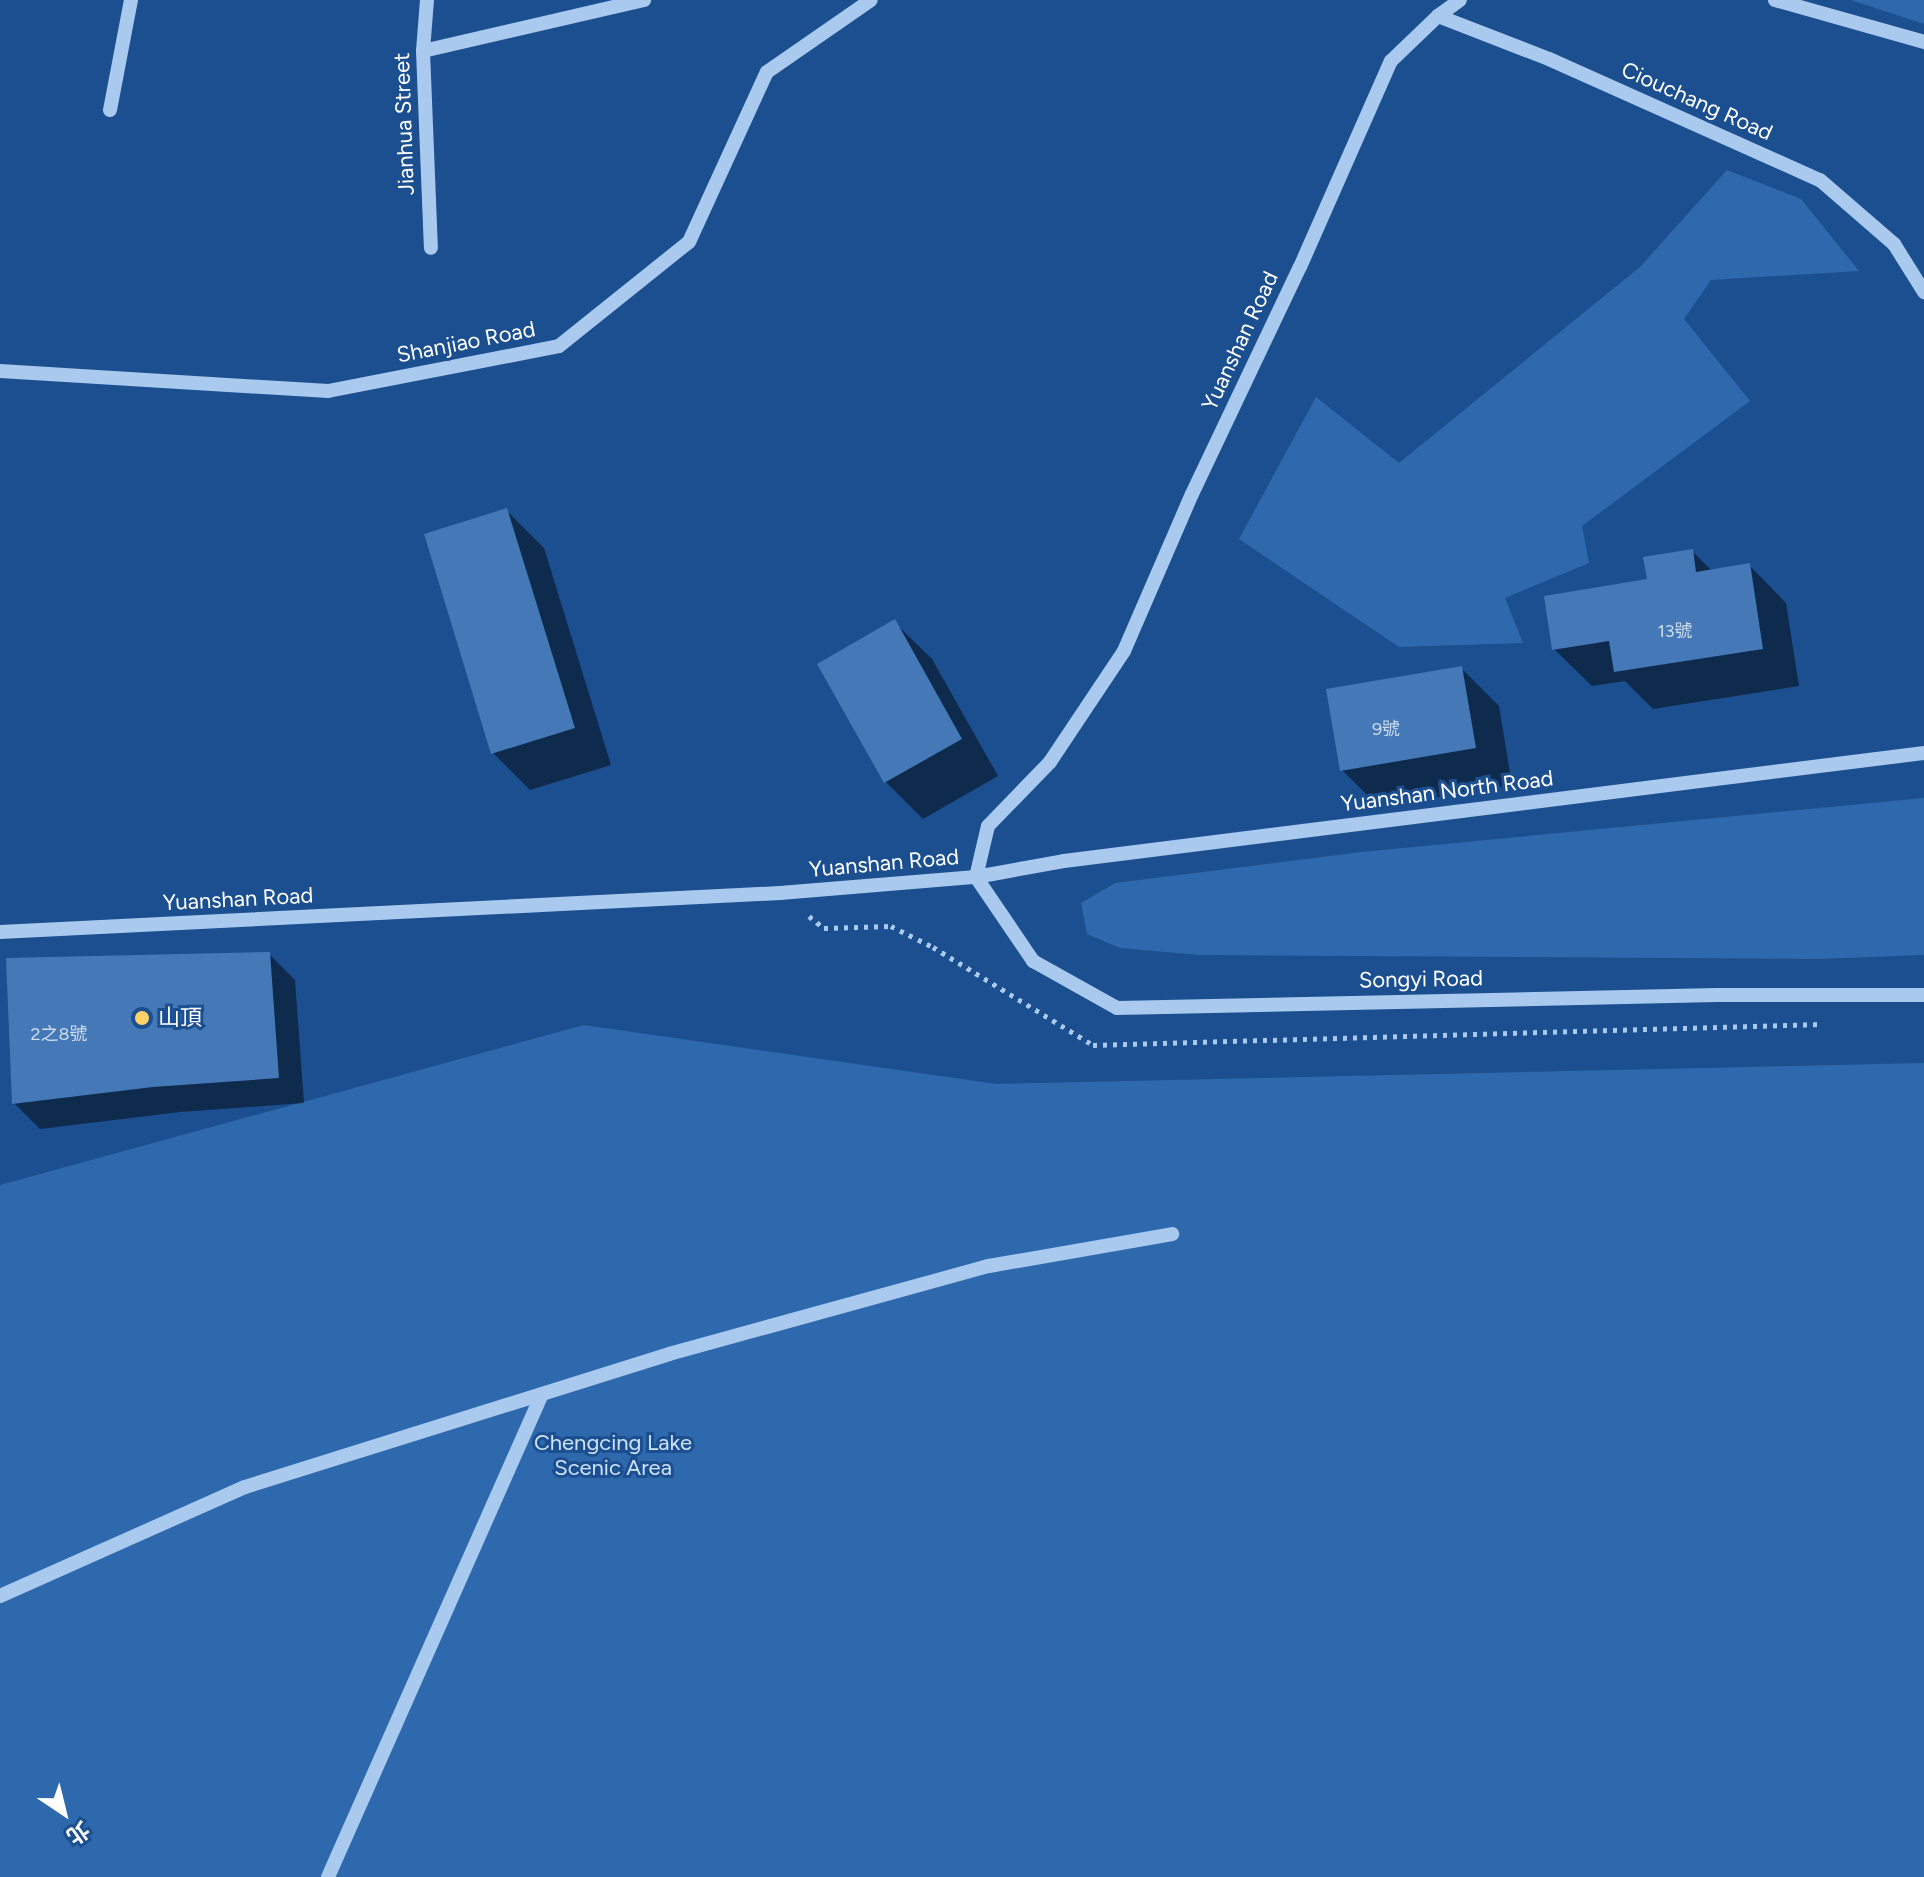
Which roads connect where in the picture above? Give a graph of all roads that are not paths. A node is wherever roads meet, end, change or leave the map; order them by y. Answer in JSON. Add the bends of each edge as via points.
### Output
{"nodes":[{"id":1,"x":131,"y":0,"type":"edge"},
{"id":2,"x":427,"y":0,"type":"edge"},
{"id":3,"x":644,"y":0,"type":"edge"},
{"id":4,"x":871,"y":0,"type":"edge"},
{"id":5,"x":1460,"y":0,"type":"edge"},
{"id":6,"x":1775,"y":0,"type":"edge"},
{"id":7,"x":1438,"y":16,"type":"junction"},
{"id":8,"x":1924,"y":42,"type":"edge"},
{"id":9,"x":423,"y":51,"type":"junction"},
{"id":10,"x":110,"y":110,"type":"dead end"},
{"id":11,"x":431,"y":248,"type":"dead end"},
{"id":12,"x":1924,"y":292,"type":"edge"},
{"id":13,"x":0,"y":371,"type":"edge"},
{"id":14,"x":1924,"y":753,"type":"edge"},
{"id":15,"x":976,"y":877,"type":"junction"},
{"id":16,"x":0,"y":932,"type":"edge"},
{"id":17,"x":1924,"y":995,"type":"edge"},
{"id":18,"x":1172,"y":1234,"type":"dead end"},
{"id":19,"x":542,"y":1394,"type":"junction"},
{"id":20,"x":0,"y":1596,"type":"edge"},
{"id":21,"x":328,"y":1877,"type":"edge"}],
"edges":[{"from":1,"to":10,"type":"street"},
{"from":2,"to":9,"type":"street","name":"Jianhua Street"},
{"from":3,"to":9,"type":"street"},
{"from":4,"to":13,"type":"street","name":"Shanjiao Road","via":[[767,72],[689,242],[559,346],[328,391]]},
{"from":5,"to":7,"type":"street"},
{"from":6,"to":8,"type":"street"},
{"from":7,"to":12,"type":"street","name":"Ciouchang Road","via":[[1549,59],[1820,180],[1894,244]]},
{"from":7,"to":15,"type":"street","name":"Yuanshan Road","via":[[1391,61],[1124,651],[1050,762],[988,826]]},
{"from":9,"to":11,"type":"street","name":"Jianhua Street"},
{"from":14,"to":15,"type":"street","name":"Yuanshan North Road","via":[[1064,861]]},
{"from":15,"to":16,"type":"street","name":"Yuanshan Road","via":[[780,893]]},
{"from":15,"to":17,"type":"street","name":"Songyi Road","via":[[1033,961],[1117,1008]]},
{"from":18,"to":19,"type":"street","via":[[989,1266]]},
{"from":19,"to":20,"type":"street","via":[[245,1487]]},
{"from":19,"to":21,"type":"street"}]}
